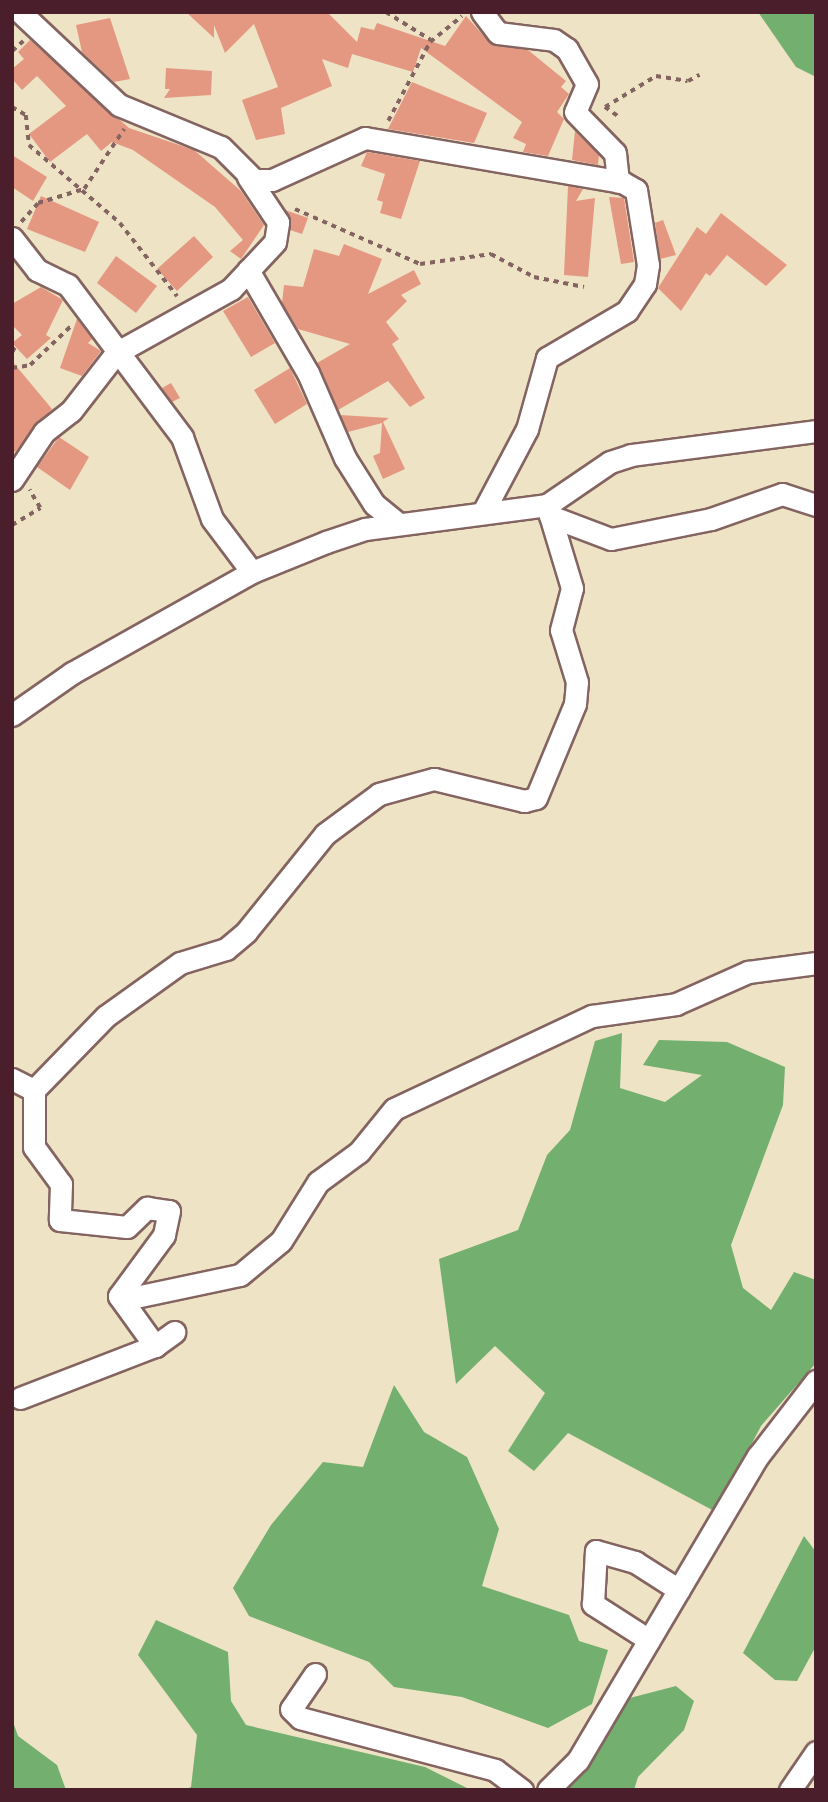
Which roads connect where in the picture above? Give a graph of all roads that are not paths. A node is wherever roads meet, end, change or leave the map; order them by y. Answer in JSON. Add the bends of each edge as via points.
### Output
{"nodes":[{"id":1,"x":20,"y":12,"type":"edge"},
{"id":2,"x":482,"y":12,"type":"edge"},
{"id":3,"x":248,"y":177,"type":"junction"},
{"id":4,"x":618,"y":181,"type":"junction"},
{"id":5,"x":12,"y":237,"type":"edge"},
{"id":6,"x":248,"y":270,"type":"junction"},
{"id":7,"x":116,"y":353,"type":"junction"},
{"id":8,"x":816,"y":431,"type":"edge"},
{"id":9,"x":15,"y":476,"type":"edge"},
{"id":10,"x":816,"y":505,"type":"edge"},
{"id":11,"x":548,"y":511,"type":"junction"},
{"id":12,"x":484,"y":512,"type":"junction"},
{"id":13,"x":399,"y":524,"type":"junction"},
{"id":14,"x":252,"y":572,"type":"junction"},
{"id":15,"x":12,"y":715,"type":"edge"},
{"id":16,"x":816,"y":963,"type":"edge"},
{"id":17,"x":12,"y":1079,"type":"edge"},
{"id":18,"x":34,"y":1090,"type":"junction"},
{"id":19,"x":126,"y":1299,"type":"junction"},
{"id":20,"x":174,"y":1332,"type":"dead end"},
{"id":21,"x":155,"y":1346,"type":"junction"},
{"id":22,"x":816,"y":1381,"type":"edge"},
{"id":23,"x":20,"y":1398,"type":"dead end"},
{"id":24,"x":679,"y":1590,"type":"junction"},
{"id":25,"x":649,"y":1640,"type":"junction"},
{"id":26,"x":315,"y":1674,"type":"dead end"},
{"id":27,"x":816,"y":1752,"type":"edge"},
{"id":28,"x":522,"y":1790,"type":"edge"},
{"id":29,"x":548,"y":1790,"type":"edge"},
{"id":30,"x":790,"y":1790,"type":"edge"}],
"edges":[{"from":1,"to":3,"type":"street","via":[[134,113],[221,147]]},
{"from":2,"to":4,"type":"street","via":[[498,33],[554,40],[567,49],[587,84],[575,112],[615,153]]},
{"from":3,"to":4,"type":"street","via":[[272,180],[365,138]]},
{"from":3,"to":6,"type":"street","via":[[278,222],[275,242]]},
{"from":4,"to":12,"type":"street","via":[[640,197],[645,284],[627,311],[547,358],[527,429]]},
{"from":5,"to":7,"type":"street","via":[[37,270],[68,285]]},
{"from":6,"to":7,"type":"street","via":[[231,289]]},
{"from":6,"to":13,"type":"street","via":[[308,373],[345,458],[374,505]]},
{"from":7,"to":9,"type":"street","via":[[71,411],[44,432]]},
{"from":7,"to":14,"type":"street","via":[[182,437],[212,519]]},
{"from":8,"to":11,"type":"street","via":[[631,455]]},
{"from":10,"to":11,"type":"street","via":[[782,494],[711,519],[611,538]]},
{"from":11,"to":12,"type":"street"},
{"from":11,"to":18,"type":"street","via":[[572,588],[561,630],[577,682],[575,704],[536,798],[434,779],[379,794],[325,834],[246,932],[226,948],[180,962],[106,1016]]},
{"from":12,"to":13,"type":"street"},
{"from":13,"to":14,"type":"street","via":[[365,529]]},
{"from":14,"to":15,"type":"street","via":[[72,673]]},
{"from":16,"to":19,"type":"street","via":[[748,972],[676,1004],[592,1016],[394,1109],[359,1152],[318,1182],[281,1241],[240,1275]]},
{"from":17,"to":18,"type":"street"},
{"from":18,"to":19,"type":"street","via":[[34,1146],[61,1184],[60,1220],[127,1227],[147,1208],[169,1211],[164,1235],[119,1296]]},
{"from":19,"to":21,"type":"street"},
{"from":20,"to":21,"type":"street"},
{"from":21,"to":23,"type":"street"},
{"from":22,"to":24,"type":"street","via":[[758,1456]]},
{"from":24,"to":25,"type":"street"},
{"from":24,"to":25,"type":"street","via":[[635,1562],[596,1551],[593,1604]]},
{"from":25,"to":29,"type":"street","via":[[578,1760]]},
{"from":26,"to":28,"type":"street","via":[[291,1709],[300,1718],[495,1770]]},
{"from":27,"to":30,"type":"street"}]}
